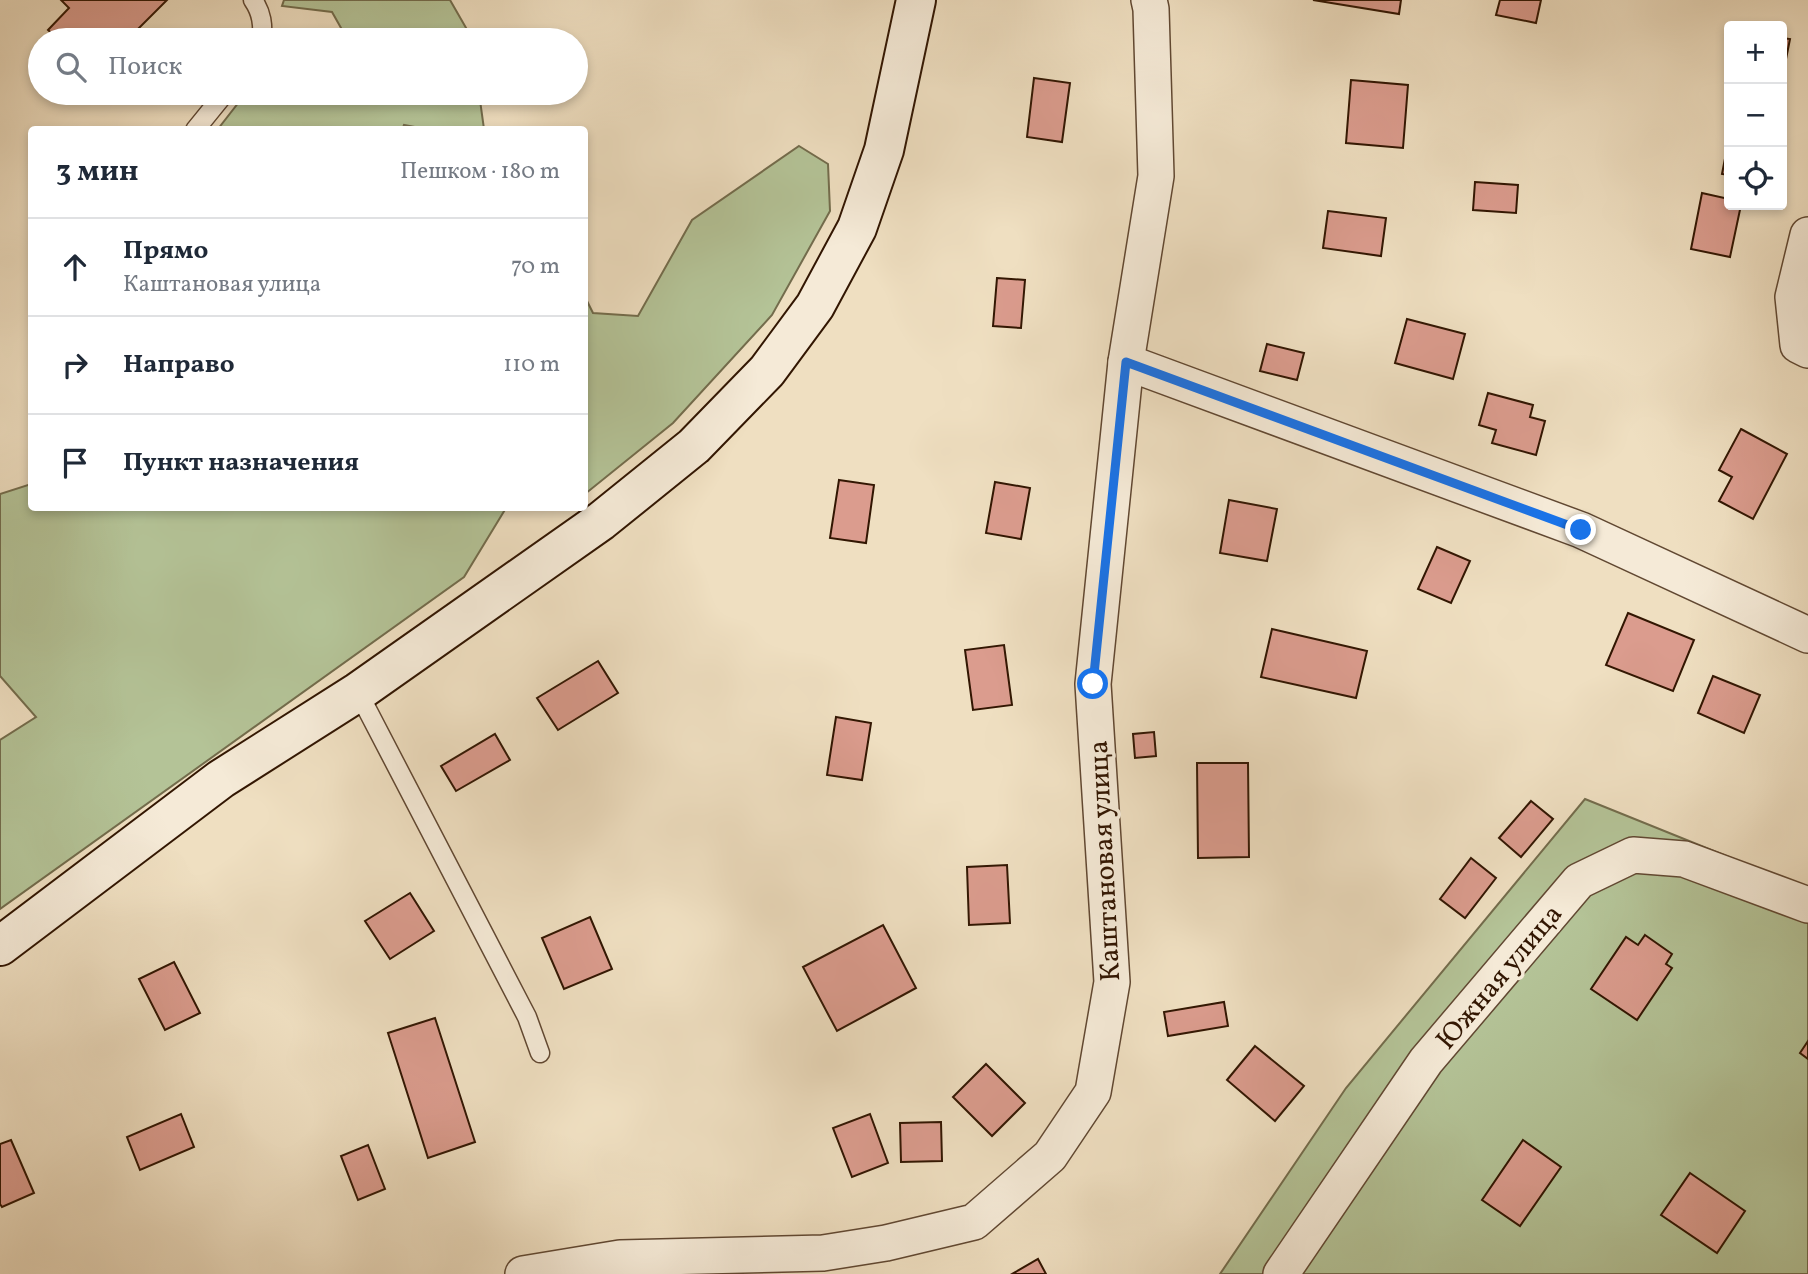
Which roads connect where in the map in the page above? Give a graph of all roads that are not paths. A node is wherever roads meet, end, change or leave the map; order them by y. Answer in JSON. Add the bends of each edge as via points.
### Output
{"nodes":[{"id":1,"x":253,"y":0,"type":"edge"},
{"id":2,"x":916,"y":0,"type":"edge"},
{"id":3,"x":1149,"y":0,"type":"edge"},
{"id":4,"x":263,"y":28,"type":"edge"},
{"id":5,"x":215,"y":105,"type":"edge"},
{"id":6,"x":198,"y":126,"type":"edge"},
{"id":7,"x":1808,"y":235,"type":"edge"},
{"id":8,"x":1808,"y":350,"type":"edge"},
{"id":9,"x":1126,"y":362,"type":"junction"},
{"id":10,"x":1808,"y":635,"type":"edge"},
{"id":11,"x":358,"y":692,"type":"junction"},
{"id":12,"x":1808,"y":905,"type":"edge"},
{"id":13,"x":0,"y":946,"type":"edge"},
{"id":14,"x":540,"y":1053,"type":"dead end"},
{"id":15,"x":822,"y":1264,"type":"edge"},
{"id":16,"x":523,"y":1274,"type":"edge"},
{"id":17,"x":1281,"y":1274,"type":"edge"}],
"edges":[{"from":1,"to":4,"type":"lane"},
{"from":2,"to":11,"type":"main road","via":[[884,150],[857,228],[815,306],[767,371],[694,446],[601,521]]},
{"from":3,"to":9,"type":"street","name":"Каштановая улица","via":[[1156,176]]},
{"from":5,"to":6,"type":"lane"},
{"from":7,"to":8,"type":"street","via":[[1793,297],[1798,345]]},
{"from":9,"to":10,"type":"street","via":[[1581,530]]},
{"from":9,"to":15,"type":"street","name":"Каштановая улица","via":[[1093,684],[1112,982],[1093,1092],[1050,1156],[974,1222]]},
{"from":11,"to":13,"type":"main road","via":[[221,779]]},
{"from":11,"to":14,"type":"lane","via":[[527,1017]]},
{"from":12,"to":17,"type":"street","name":"Южная улица","via":[[1684,859],[1633,855],[1579,881],[1426,1061]]},
{"from":15,"to":16,"type":"street","name":"Каштановая улица","via":[[621,1258]]}]}
